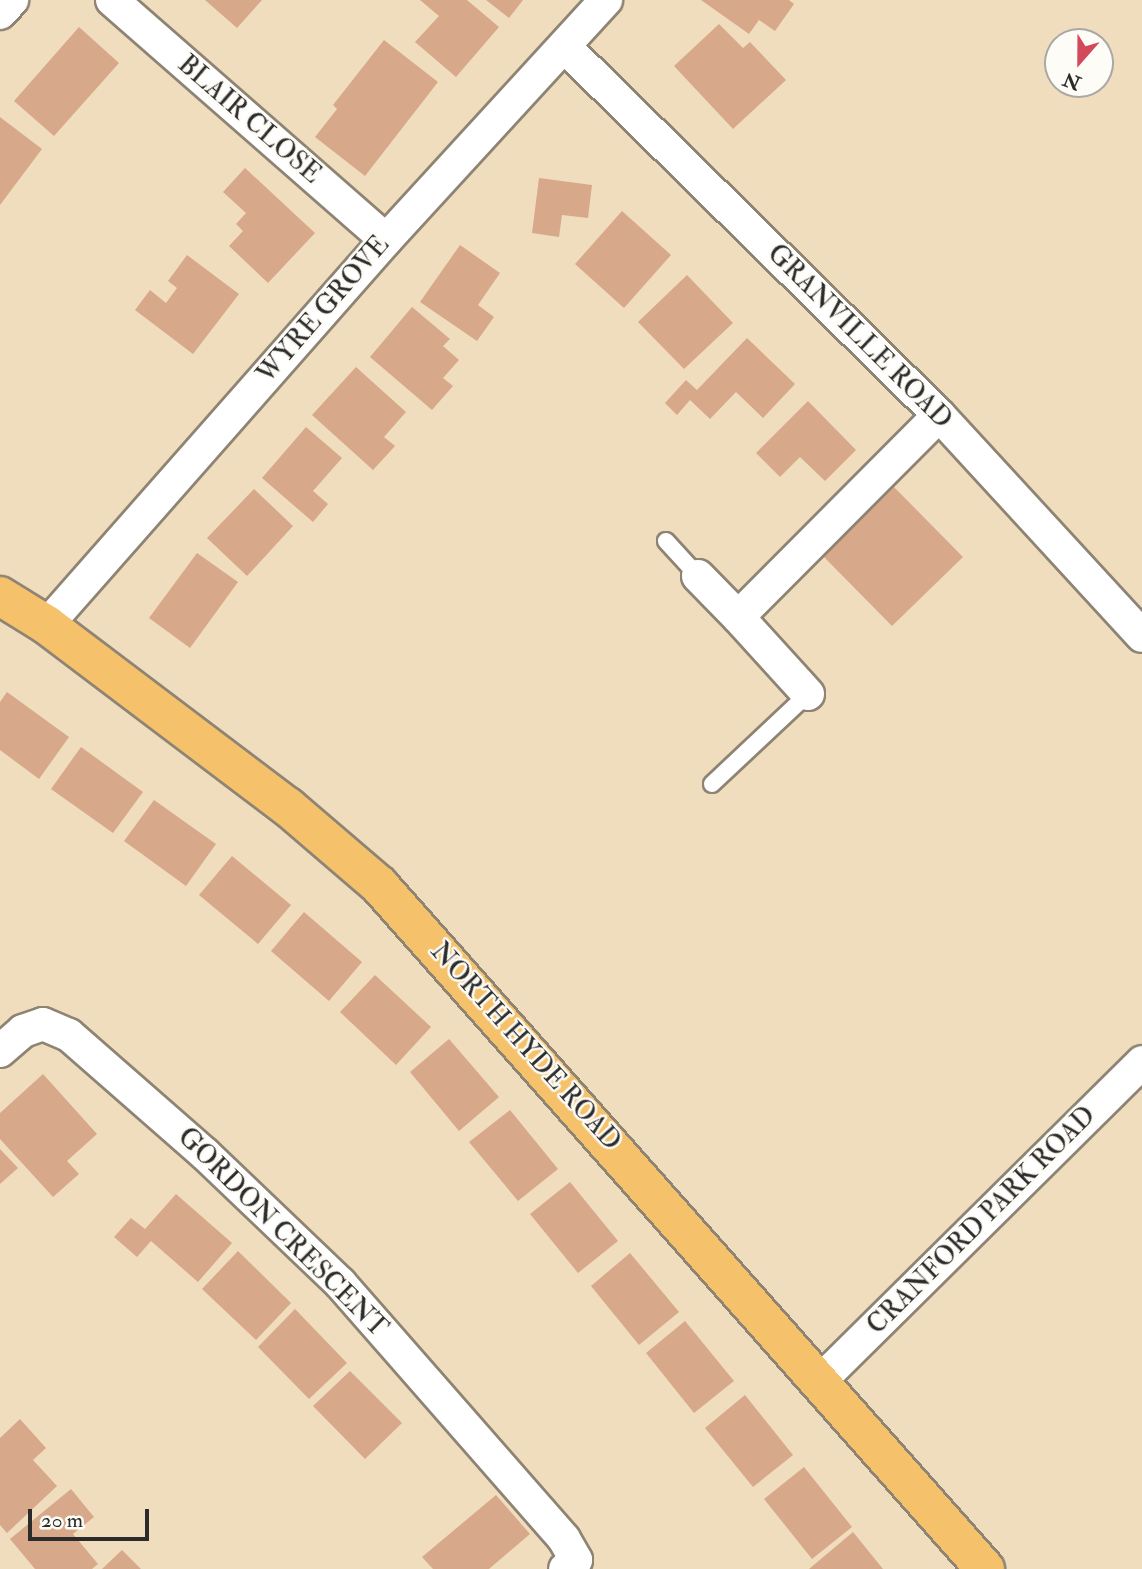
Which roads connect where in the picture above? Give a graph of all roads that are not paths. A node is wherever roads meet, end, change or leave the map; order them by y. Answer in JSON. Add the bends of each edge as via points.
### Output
{"nodes":[{"id":1,"x":12,"y":0,"type":"edge"},
{"id":2,"x":112,"y":0,"type":"edge"},
{"id":3,"x":606,"y":0,"type":"edge"},
{"id":4,"x":0,"y":13,"type":"edge"},
{"id":5,"x":565,"y":47,"type":"junction"},
{"id":6,"x":386,"y":240,"type":"junction"},
{"id":7,"x":939,"y":415,"type":"junction"},
{"id":8,"x":666,"y":541,"type":"dead end"},
{"id":9,"x":698,"y":576,"type":"joint"},
{"id":10,"x":0,"y":596,"type":"edge"},
{"id":11,"x":738,"y":617,"type":"junction"},
{"id":12,"x":47,"y":625,"type":"junction"},
{"id":13,"x":1142,"y":636,"type":"edge"},
{"id":14,"x":808,"y":694,"type":"joint"},
{"id":15,"x":712,"y":784,"type":"dead end"},
{"id":16,"x":0,"y":1051,"type":"edge"},
{"id":17,"x":1142,"y":1062,"type":"edge"},
{"id":18,"x":821,"y":1380,"type":"junction"},
{"id":19,"x":565,"y":1569,"type":"edge"},
{"id":20,"x":985,"y":1569,"type":"edge"}],
"edges":[{"from":1,"to":4,"type":"street"},
{"from":2,"to":6,"type":"street","name":"BLAIR CLOSE"},
{"from":3,"to":5,"type":"street","name":"WYRE GROVE"},
{"from":5,"to":6,"type":"street","name":"WYRE GROVE"},
{"from":5,"to":7,"type":"street","name":"GRANVILLE ROAD"},
{"from":6,"to":12,"type":"street","name":"WYRE GROVE"},
{"from":7,"to":11,"type":"street"},
{"from":7,"to":13,"type":"street","name":"GRANVILLE ROAD"},
{"from":8,"to":9,"type":"lane"},
{"from":9,"to":11,"type":"street"},
{"from":10,"to":12,"type":"main road","name":"NORTH HYDE ROAD"},
{"from":11,"to":14,"type":"street"},
{"from":12,"to":18,"type":"main road","name":"NORTH HYDE ROAD","via":[[288,807],[379,885]]},
{"from":14,"to":15,"type":"lane"},
{"from":16,"to":19,"type":"street","name":"GORDON CRESCENT","via":[[23,1031],[43,1024],[69,1035],[205,1153],[340,1283],[564,1539],[576,1560]]},
{"from":17,"to":18,"type":"street","name":"CRANFORD PARK ROAD"},
{"from":18,"to":20,"type":"main road","name":"NORTH HYDE ROAD"}]}
